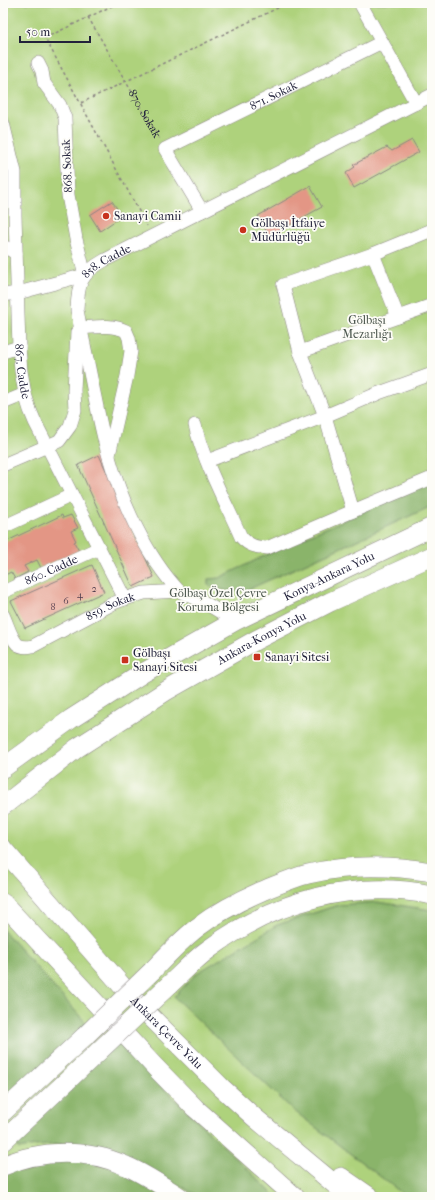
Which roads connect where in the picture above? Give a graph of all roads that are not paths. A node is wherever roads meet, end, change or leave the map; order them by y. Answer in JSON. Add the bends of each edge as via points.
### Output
{"nodes":[{"id":1,"x":360,"y":3,"type":"edge"},
{"id":2,"x":382,"y":42,"type":"junction"},
{"id":3,"x":38,"y":63,"type":"dead end"},
{"id":4,"x":432,"y":95,"type":"edge"},
{"id":5,"x":416,"y":103,"type":"junction"},
{"id":6,"x":3,"y":123,"type":"edge"},
{"id":7,"x":165,"y":148,"type":"joint"},
{"id":8,"x":202,"y":211,"type":"junction"},
{"id":9,"x":432,"y":230,"type":"edge"},
{"id":10,"x":3,"y":246,"type":"edge"},
{"id":11,"x":16,"y":252,"type":"junction"},
{"id":12,"x":373,"y":254,"type":"junction"},
{"id":13,"x":85,"y":275,"type":"junction"},
{"id":14,"x":18,"y":293,"type":"junction"},
{"id":15,"x":3,"y":295,"type":"edge"},
{"id":16,"x":432,"y":305,"type":"edge"},
{"id":17,"x":398,"y":317,"type":"junction"},
{"id":18,"x":80,"y":322,"type":"junction"},
{"id":19,"x":19,"y":347,"type":"junction"},
{"id":20,"x":3,"y":352,"type":"edge"},
{"id":21,"x":300,"y":352,"type":"junction"},
{"id":22,"x":432,"y":374,"type":"edge"},
{"id":23,"x":25,"y":394,"type":"junction"},
{"id":24,"x":3,"y":403,"type":"edge"},
{"id":25,"x":325,"y":416,"type":"junction"},
{"id":26,"x":195,"y":425,"type":"dead end"},
{"id":27,"x":47,"y":446,"type":"junction"},
{"id":28,"x":109,"y":457,"type":"junction"},
{"id":29,"x":207,"y":461,"type":"junction"},
{"id":30,"x":3,"y":465,"type":"edge"},
{"id":31,"x":432,"y":478,"type":"edge"},
{"id":32,"x":72,"y":496,"type":"junction"},
{"id":33,"x":353,"y":511,"type":"junction"},
{"id":34,"x":3,"y":527,"type":"edge"},
{"id":35,"x":432,"y":527,"type":"edge"},
{"id":36,"x":99,"y":548,"type":"junction"},
{"id":37,"x":432,"y":556,"type":"edge"},
{"id":38,"x":179,"y":591,"type":"junction"},
{"id":39,"x":3,"y":592,"type":"edge"},
{"id":40,"x":125,"y":599,"type":"junction"},
{"id":41,"x":3,"y":615,"type":"edge"},
{"id":42,"x":235,"y":621,"type":"junction"},
{"id":43,"x":3,"y":768,"type":"edge"},
{"id":44,"x":3,"y":806,"type":"edge"},
{"id":45,"x":3,"y":849,"type":"edge"},
{"id":46,"x":432,"y":872,"type":"edge"},
{"id":47,"x":432,"y":895,"type":"edge"},
{"id":48,"x":3,"y":903,"type":"edge"},
{"id":49,"x":3,"y":1112,"type":"edge"},
{"id":50,"x":254,"y":1117,"type":"junction"},
{"id":51,"x":3,"y":1141,"type":"edge"},
{"id":52,"x":3,"y":1166,"type":"edge"},
{"id":53,"x":180,"y":1197,"type":"edge"},
{"id":54,"x":295,"y":1197,"type":"edge"},
{"id":55,"x":350,"y":1197,"type":"edge"},
{"id":56,"x":370,"y":1197,"type":"edge"}],
"edges":[{"from":1,"to":2,"type":"street"},
{"from":2,"to":5,"type":"street"},
{"from":2,"to":7,"type":"street","name":"871. Sokak"},
{"from":3,"to":13,"type":"street","name":"868. Sokak","via":[[44,83],[60,105],[65,118],[68,195]]},
{"from":4,"to":5,"type":"street","name":"858. Cadde"},
{"from":5,"to":8,"type":"street","name":"858. Cadde"},
{"from":6,"to":11,"type":"street","name":"867. Cadde","via":[[15,172]]},
{"from":7,"to":8,"type":"street","name":"870. Sokak"},
{"from":8,"to":13,"type":"street","name":"858. Cadde","via":[[105,260]]},
{"from":9,"to":12,"type":"street"},
{"from":10,"to":11,"type":"street"},
{"from":11,"to":14,"type":"street","name":"867. Cadde"},
{"from":12,"to":17,"type":"street"},
{"from":12,"to":21,"type":"street","via":[[283,285]]},
{"from":13,"to":14,"type":"street"},
{"from":13,"to":18,"type":"street","name":"858. Cadde","via":[[80,282],[77,295]]},
{"from":14,"to":15,"type":"street"},
{"from":14,"to":19,"type":"street","name":"867. Cadde"},
{"from":16,"to":17,"type":"street"},
{"from":17,"to":21,"type":"street"},
{"from":18,"to":27,"type":"street","via":[[74,390],[75,410],[70,426],[59,441]]},
{"from":18,"to":28,"type":"street","name":"858. Cadde"},
{"from":18,"to":28,"type":"street","via":[[114,326],[126,331],[129,338],[131,351]]},
{"from":19,"to":20,"type":"street"},
{"from":19,"to":23,"type":"street","name":"867. Cadde"},
{"from":21,"to":25,"type":"street"},
{"from":22,"to":25,"type":"street"},
{"from":23,"to":24,"type":"street"},
{"from":23,"to":27,"type":"street","name":"867. Cadde"},
{"from":25,"to":29,"type":"street"},
{"from":25,"to":33,"type":"street"},
{"from":26,"to":29,"type":"street"},
{"from":27,"to":30,"type":"street"},
{"from":27,"to":32,"type":"street","name":"867. Cadde"},
{"from":28,"to":38,"type":"street","name":"858. Cadde","via":[[130,514],[146,545]]},
{"from":29,"to":33,"type":"street","via":[[241,537],[253,546],[268,548]]},
{"from":31,"to":33,"type":"street"},
{"from":32,"to":34,"type":"street"},
{"from":32,"to":36,"type":"street","name":"867. Cadde"},
{"from":35,"to":42,"type":"highway","name":"Konya-Ankara Yolu"},
{"from":36,"to":39,"type":"street","name":"860. Cadde"},
{"from":36,"to":40,"type":"street","name":"867. Cadde"},
{"from":37,"to":44,"type":"highway","name":"Ankara-Konya Yolu","via":[[330,602],[166,691],[77,748]]},
{"from":38,"to":40,"type":"street","name":"859. Sokak","via":[[144,593]]},
{"from":38,"to":42,"type":"street","name":"859. Sokak"},
{"from":40,"to":41,"type":"street","name":"859. Sokak","via":[[27,648],[18,644]]},
{"from":42,"to":43,"type":"highway","name":"Konya-Ankara Yolu","via":[[143,673],[71,719]]},
{"from":45,"to":50,"type":"highway","name":"Ankara Çevre Yolu","via":[[136,1002]]},
{"from":46,"to":49,"type":"highway","bridge":true,"via":[[383,866],[328,870],[277,885],[226,908],[198,927]]},
{"from":47,"to":51,"type":"highway","bridge":true,"via":[[384,889],[331,894],[274,911],[241,927],[208,949]]},
{"from":48,"to":54,"type":"highway","via":[[195,1108]]},
{"from":50,"to":55,"type":"highway","name":"Ankara Çevre Yolu"},
{"from":50,"to":56,"type":"highway"},
{"from":52,"to":53,"type":"highway","via":[[36,1156],[63,1153],[87,1155],[126,1166]]}]}
